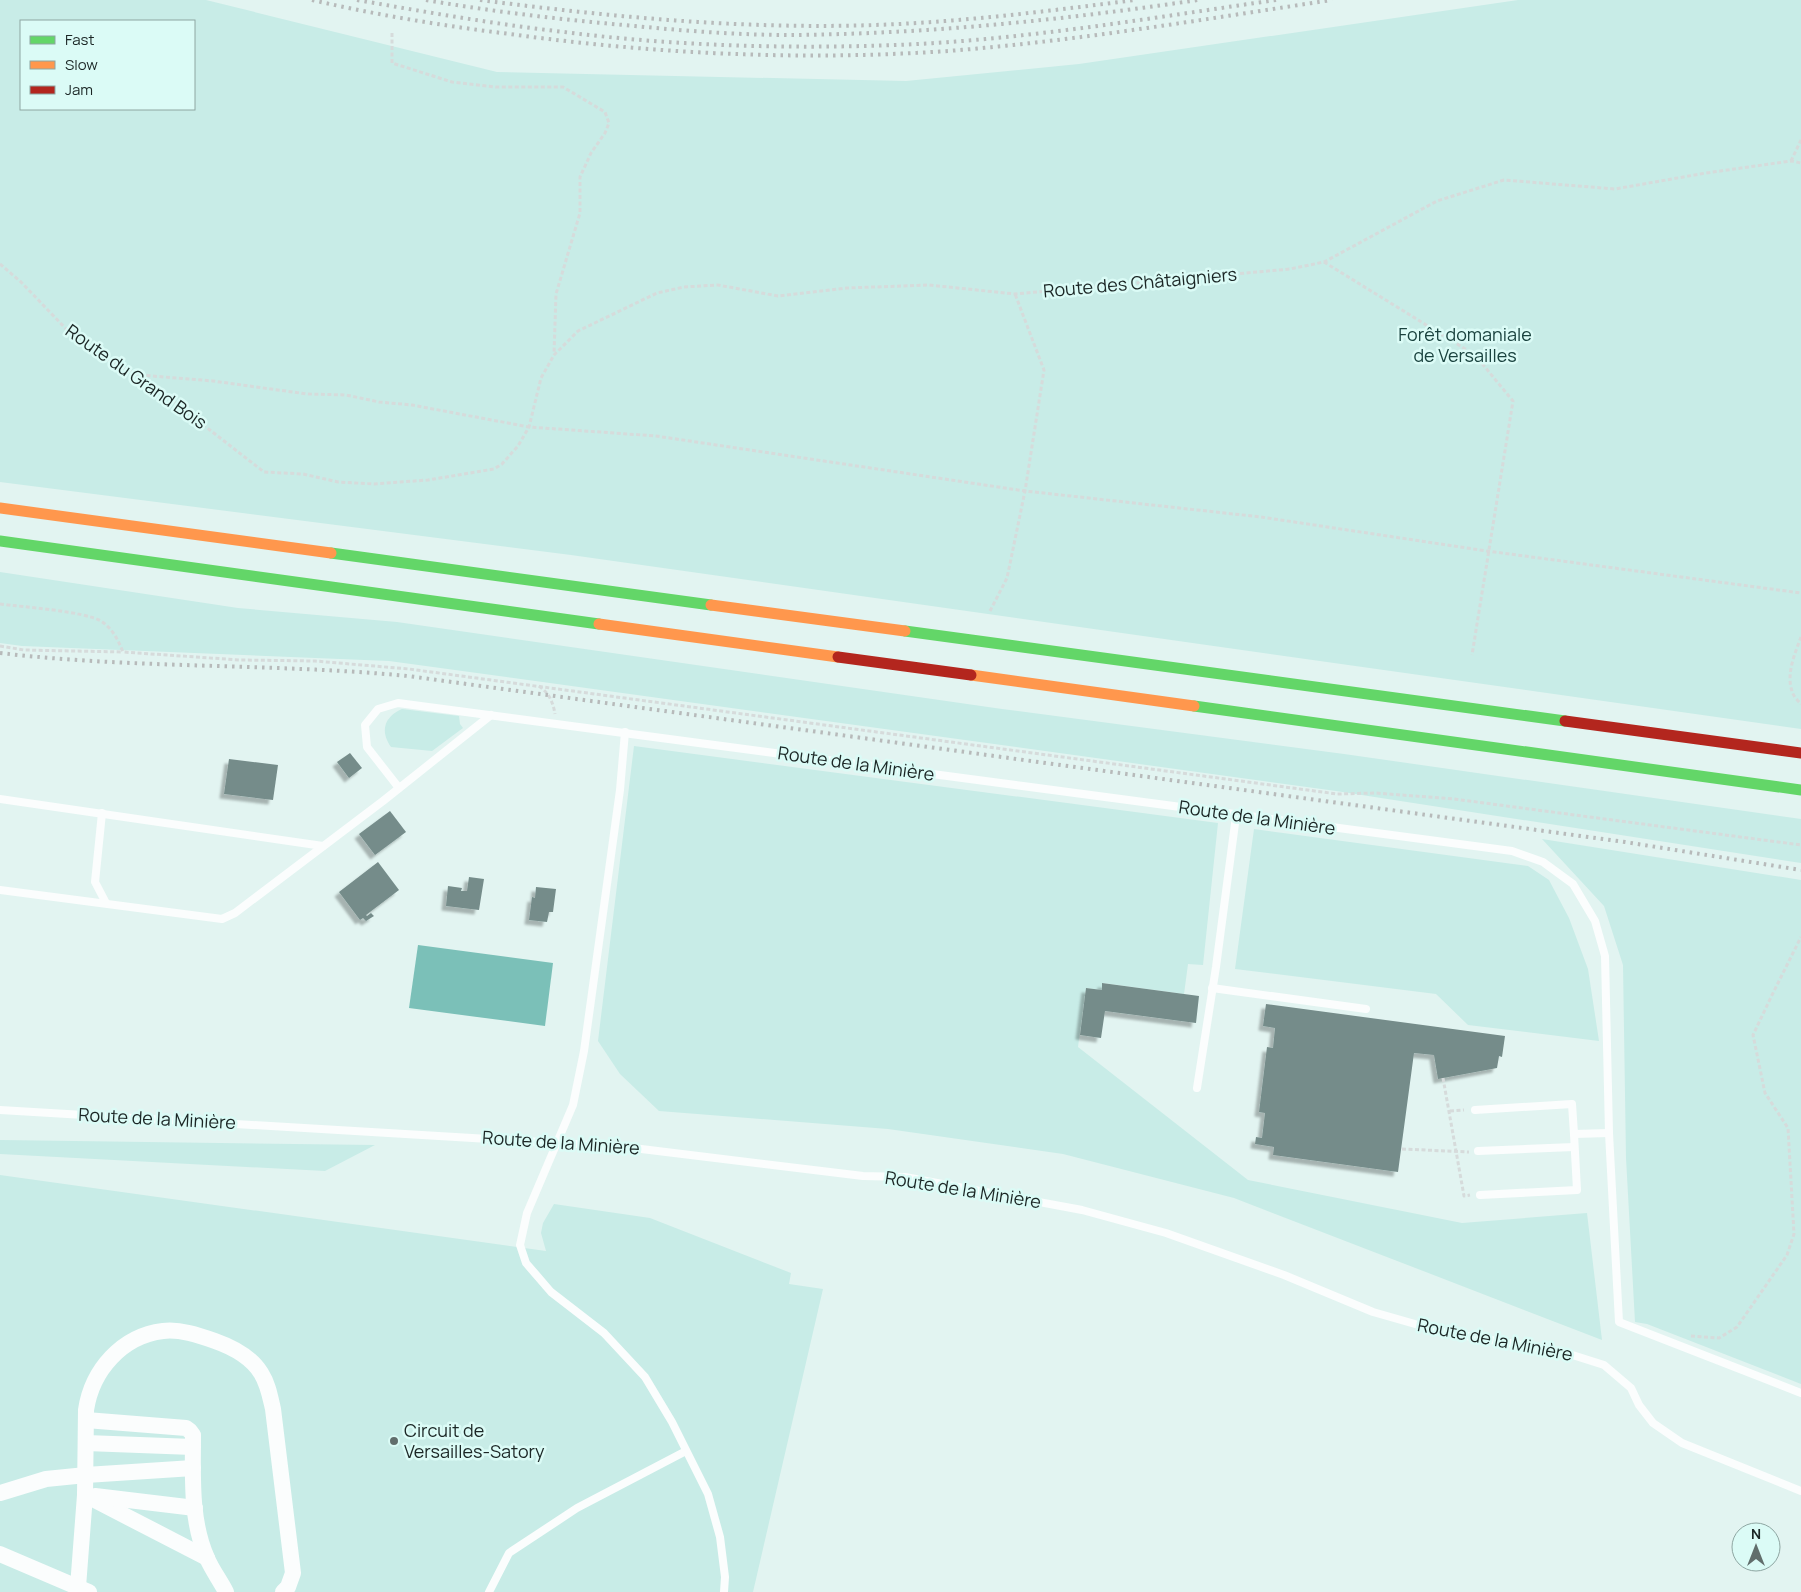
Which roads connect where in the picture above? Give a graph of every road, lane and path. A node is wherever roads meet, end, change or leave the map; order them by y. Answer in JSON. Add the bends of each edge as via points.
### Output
{"nodes":[{"id":1,"x":392,"y":33,"type":"dead end"},
{"id":2,"x":1801,"y":140,"type":"edge"},
{"id":3,"x":1791,"y":161,"type":"junction"},
{"id":4,"x":1801,"y":162,"type":"edge"},
{"id":5,"x":1324,"y":262,"type":"junction"},
{"id":6,"x":0,"y":264,"type":"edge"},
{"id":7,"x":1015,"y":294,"type":"junction"},
{"id":8,"x":554,"y":355,"type":"junction"},
{"id":9,"x":139,"y":375,"type":"junction"},
{"id":10,"x":529,"y":426,"type":"junction"},
{"id":11,"x":1025,"y":491,"type":"junction"},
{"id":12,"x":0,"y":508,"type":"edge"},
{"id":13,"x":0,"y":541,"type":"edge"},
{"id":14,"x":1488,"y":552,"type":"junction"},
{"id":15,"x":1801,"y":593,"type":"edge"},
{"id":16,"x":0,"y":604,"type":"edge"},
{"id":17,"x":990,"y":611,"type":"dead end"},
{"id":18,"x":1801,"y":637,"type":"edge"},
{"id":19,"x":0,"y":646,"type":"edge"},
{"id":20,"x":123,"y":652,"type":"junction"},
{"id":21,"x":1472,"y":655,"type":"dead end"},
{"id":22,"x":539,"y":686,"type":"junction"},
{"id":23,"x":1801,"y":704,"type":"edge"},
{"id":24,"x":491,"y":715,"type":"junction"},
{"id":25,"x":557,"y":723,"type":"junction"},
{"id":26,"x":626,"y":732,"type":"junction"},
{"id":27,"x":1801,"y":753,"type":"edge"},
{"id":28,"x":399,"y":788,"type":"junction"},
{"id":29,"x":1801,"y":790,"type":"edge"},
{"id":30,"x":0,"y":800,"type":"edge"},
{"id":31,"x":102,"y":813,"type":"junction"},
{"id":32,"x":1236,"y":816,"type":"junction"},
{"id":33,"x":1801,"y":845,"type":"edge"},
{"id":34,"x":323,"y":846,"type":"junction"},
{"id":35,"x":0,"y":890,"type":"edge"},
{"id":36,"x":106,"y":903,"type":"junction"},
{"id":37,"x":1801,"y":938,"type":"edge"},
{"id":38,"x":1212,"y":988,"type":"junction"},
{"id":39,"x":1366,"y":1009,"type":"dead end"},
{"id":40,"x":1443,"y":1078,"type":"dead end"},
{"id":41,"x":1197,"y":1088,"type":"dead end"},
{"id":42,"x":0,"y":1110,"type":"edge"},
{"id":43,"x":1475,"y":1110,"type":"dead end"},
{"id":44,"x":1609,"y":1133,"type":"junction"},
{"id":45,"x":1574,"y":1134,"type":"junction"},
{"id":46,"x":558,"y":1142,"type":"junction"},
{"id":47,"x":1574,"y":1147,"type":"junction"},
{"id":48,"x":1402,"y":1149,"type":"dead end"},
{"id":49,"x":1478,"y":1151,"type":"joint"},
{"id":50,"x":1456,"y":1152,"type":"junction"},
{"id":51,"x":1480,"y":1195,"type":"joint"},
{"id":52,"x":1687,"y":1336,"type":"dead end"},
{"id":53,"x":1801,"y":1393,"type":"edge"},
{"id":54,"x":86,"y":1420,"type":"junction"},
{"id":55,"x":86,"y":1443,"type":"junction"},
{"id":56,"x":193,"y":1448,"type":"junction"},
{"id":57,"x":686,"y":1451,"type":"junction"},
{"id":58,"x":193,"y":1468,"type":"junction"},
{"id":59,"x":86,"y":1475,"type":"junction"},
{"id":60,"x":1801,"y":1491,"type":"edge"},
{"id":61,"x":0,"y":1493,"type":"edge"},
{"id":62,"x":85,"y":1495,"type":"junction"},
{"id":63,"x":195,"y":1508,"type":"junction"},
{"id":64,"x":0,"y":1554,"type":"edge"},
{"id":65,"x":207,"y":1558,"type":"junction"},
{"id":66,"x":84,"y":1590,"type":"edge"},
{"id":67,"x":226,"y":1592,"type":"edge"},
{"id":68,"x":283,"y":1592,"type":"edge"},
{"id":69,"x":488,"y":1592,"type":"edge"},
{"id":70,"x":724,"y":1592,"type":"edge"}],
"edges":[{"from":1,"to":8,"type":"path","via":[[392,63],[452,82],[496,88],[563,87],[605,112],[608,123],[605,133],[580,177],[580,213],[556,294]]},
{"from":2,"to":3,"type":"path"},
{"from":3,"to":4,"type":"path","name":"Route des Châtaigniers"},
{"from":3,"to":5,"type":"path","name":"Route des Châtaigniers","via":[[1615,189],[1504,180],[1437,201]]},
{"from":5,"to":7,"type":"path","name":"Route des Châtaigniers","via":[[1290,269]]},
{"from":5,"to":14,"type":"path","via":[[1475,355],[1513,401]]},
{"from":6,"to":9,"type":"path","name":"Route du Grand Bois","via":[[68,331],[105,359]]},
{"from":7,"to":8,"type":"path","name":"Route des Châtaigniers","via":[[929,285],[847,288],[778,296],[718,285],[684,287],[657,293],[578,331]]},
{"from":7,"to":11,"type":"path","via":[[1044,370]]},
{"from":8,"to":10,"type":"path","name":"Route des Châtaigniers","via":[[541,378]]},
{"from":9,"to":10,"type":"path","via":[[307,394],[346,395]]},
{"from":9,"to":10,"type":"path","name":"Route du Grand Bois","via":[[264,472],[303,474],[338,482],[402,483],[494,469],[510,456]]},
{"from":10,"to":11,"type":"path","via":[[656,436]]},
{"from":11,"to":14,"type":"path","via":[[1261,517]]},
{"from":11,"to":17,"type":"path","via":[[1007,578]]},
{"from":12,"to":27,"type":"highway"},
{"from":13,"to":29,"type":"highway"},
{"from":14,"to":15,"type":"path"},
{"from":14,"to":21,"type":"path"},
{"from":16,"to":20,"type":"path","via":[[80,614],[100,621],[116,635]]},
{"from":18,"to":23,"type":"path","via":[[1790,678],[1792,692]]},
{"from":19,"to":20,"type":"path","via":[[24,650]]},
{"from":20,"to":22,"type":"path","via":[[366,665]]},
{"from":22,"to":25,"type":"path","via":[[546,691],[552,703]]},
{"from":22,"to":33,"type":"path","via":[[1337,794],[1375,793],[1454,799]]},
{"from":24,"to":25,"type":"lane","name":"Route de la Minière"},
{"from":24,"to":28,"type":"lane"},
{"from":24,"to":28,"type":"lane","name":"Route de la Minière","via":[[398,703],[378,709],[364,725],[367,747]]},
{"from":25,"to":26,"type":"lane","name":"Route de la Minière"},
{"from":26,"to":32,"type":"lane","name":"Route de la Minière"},
{"from":26,"to":46,"type":"lane","via":[[584,1051],[573,1105]]},
{"from":28,"to":34,"type":"lane"},
{"from":30,"to":31,"type":"lane"},
{"from":31,"to":34,"type":"lane"},
{"from":31,"to":36,"type":"lane","via":[[95,882]]},
{"from":32,"to":38,"type":"lane"},
{"from":32,"to":44,"type":"lane","name":"Route de la Minière","via":[[1512,852],[1543,862],[1573,884],[1595,921],[1605,956]]},
{"from":34,"to":36,"type":"lane","via":[[235,913],[222,919]]},
{"from":35,"to":36,"type":"lane"},
{"from":37,"to":52,"type":"path","via":[[1754,1035],[1765,1093],[1788,1128],[1794,1234],[1787,1255],[1736,1327],[1719,1338]]},
{"from":38,"to":39,"type":"lane"},
{"from":38,"to":41,"type":"lane"},
{"from":40,"to":50,"type":"path"},
{"from":42,"to":46,"type":"lane","name":"Route de la Minière"},
{"from":43,"to":45,"type":"lane","via":[[1572,1104]]},
{"from":44,"to":45,"type":"lane"},
{"from":44,"to":53,"type":"lane","name":"Route de la Minière","via":[[1618,1322]]},
{"from":45,"to":47,"type":"lane"},
{"from":46,"to":57,"type":"lane","via":[[527,1213],[520,1244],[526,1263],[551,1292],[604,1333],[645,1377]]},
{"from":46,"to":60,"type":"lane","name":"Route de la Minière","via":[[863,1176],[905,1177],[1082,1210],[1166,1232],[1373,1312],[1443,1332],[1563,1352],[1604,1365],[1631,1388],[1653,1423],[1669,1436]]},
{"from":47,"to":49,"type":"lane"},
{"from":47,"to":51,"type":"lane","via":[[1577,1190]]},
{"from":48,"to":50,"type":"path"},
{"from":49,"to":50,"type":"path"},
{"from":50,"to":51,"type":"path","via":[[1464,1196]]},
{"from":54,"to":55,"type":"street"},
{"from":54,"to":56,"type":"street","via":[[186,1428],[193,1435]]},
{"from":54,"to":68,"type":"street","via":[[92,1384],[115,1353],[137,1338],[162,1331],[197,1334],[225,1345],[255,1365],[268,1385],[274,1418],[293,1573]]},
{"from":55,"to":56,"type":"street"},
{"from":55,"to":59,"type":"street"},
{"from":56,"to":58,"type":"street"},
{"from":57,"to":69,"type":"lane","via":[[577,1508],[509,1553]]},
{"from":57,"to":70,"type":"lane","via":[[708,1494],[720,1537]]},
{"from":58,"to":59,"type":"street"},
{"from":58,"to":63,"type":"street"},
{"from":59,"to":61,"type":"street","via":[[46,1479]]},
{"from":59,"to":62,"type":"street"},
{"from":62,"to":63,"type":"street"},
{"from":62,"to":65,"type":"street"},
{"from":62,"to":66,"type":"street"},
{"from":63,"to":65,"type":"street"},
{"from":64,"to":66,"type":"street"},
{"from":65,"to":67,"type":"street"}]}
